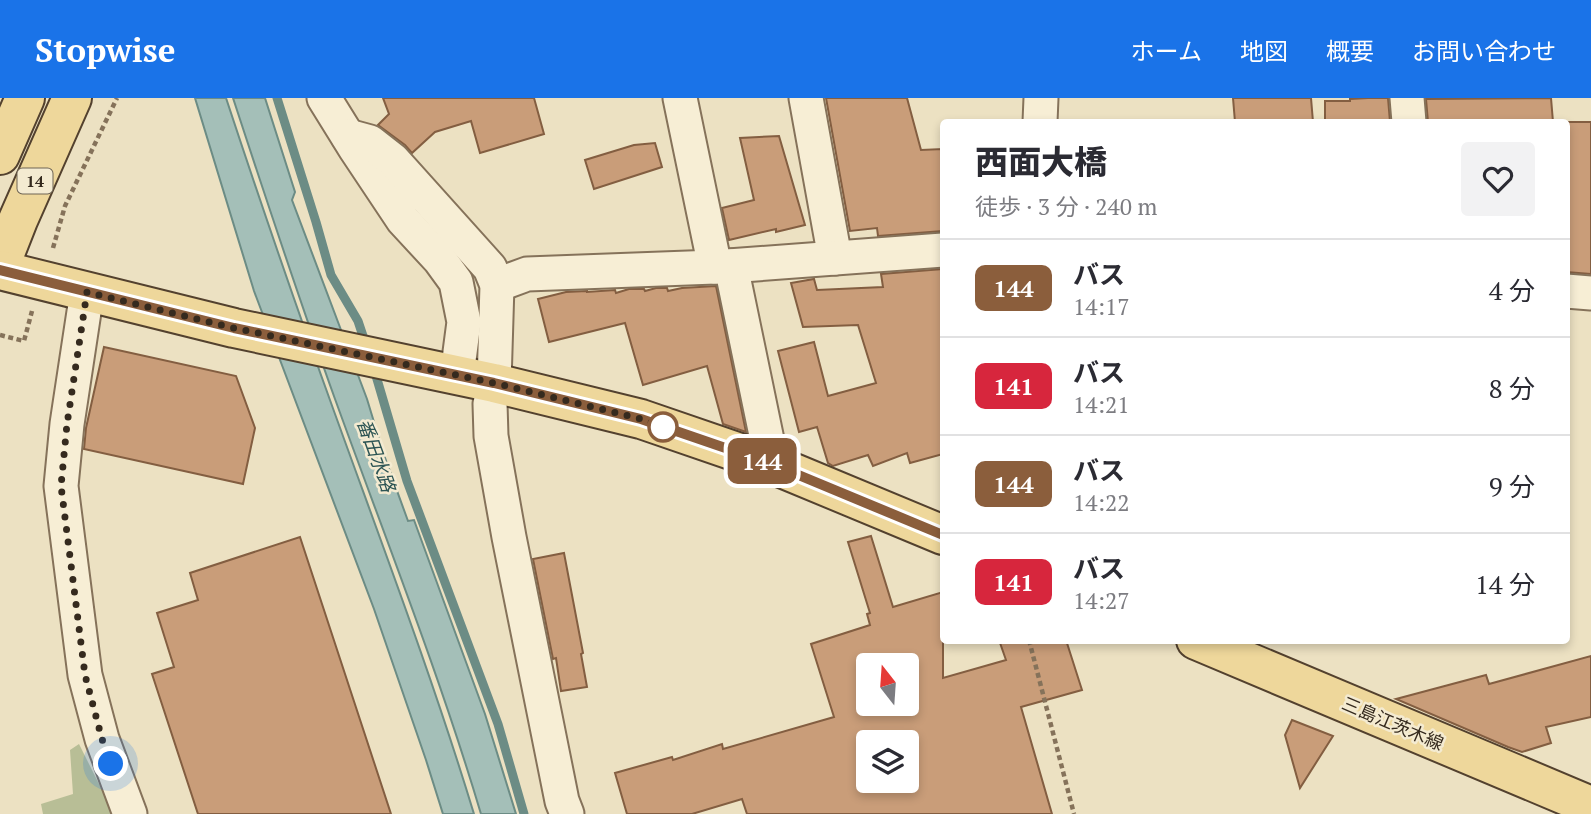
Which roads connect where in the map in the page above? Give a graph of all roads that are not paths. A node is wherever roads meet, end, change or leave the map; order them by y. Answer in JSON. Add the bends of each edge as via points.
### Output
{"nodes":[{"id":1,"x":25,"y":98,"type":"edge"},
{"id":2,"x":72,"y":98,"type":"edge"},
{"id":3,"x":324,"y":98,"type":"edge"},
{"id":4,"x":680,"y":98,"type":"edge"},
{"id":5,"x":806,"y":98,"type":"edge"},
{"id":6,"x":1041,"y":98,"type":"edge"},
{"id":7,"x":1407,"y":98,"type":"edge"},
{"id":8,"x":1040,"y":119,"type":"edge"},
{"id":9,"x":1409,"y":119,"type":"edge"},
{"id":10,"x":348,"y":136,"type":"junction"},
{"id":11,"x":0,"y":155,"type":"edge"},
{"id":12,"x":940,"y":250,"type":"edge"},
{"id":13,"x":835,"y":258,"type":"junction"},
{"id":14,"x":723,"y":267,"type":"junction"},
{"id":15,"x":0,"y":268,"type":"edge"},
{"id":16,"x":496,"y":285,"type":"junction"},
{"id":17,"x":1570,"y":291,"type":"edge"},
{"id":18,"x":87,"y":292,"type":"junction"},
{"id":19,"x":1591,"y":293,"type":"edge"},
{"id":20,"x":457,"y":375,"type":"junction"},
{"id":21,"x":494,"y":383,"type":"junction"},
{"id":22,"x":772,"y":464,"type":"junction"},
{"id":23,"x":940,"y":534,"type":"edge"},
{"id":24,"x":1206,"y":644,"type":"edge"},
{"id":25,"x":1591,"y":806,"type":"edge"},
{"id":26,"x":130,"y":814,"type":"edge"},
{"id":27,"x":567,"y":814,"type":"edge"}],
"edges":[{"from":1,"to":11,"type":"main road","number":"14"},
{"from":2,"to":15,"type":"main road","number":"14"},
{"from":3,"to":10,"type":"street"},
{"from":4,"to":14,"type":"street"},
{"from":5,"to":13,"type":"street"},
{"from":6,"to":8,"type":"street"},
{"from":7,"to":9,"type":"street"},
{"from":10,"to":16,"type":"street","via":[[370,142],[393,160],[490,268]]},
{"from":10,"to":20,"type":"street","via":[[403,219],[456,282],[464,323]]},
{"from":12,"to":13,"type":"street"},
{"from":13,"to":14,"type":"street"},
{"from":14,"to":16,"type":"street","via":[[527,274]]},
{"from":14,"to":22,"type":"street"},
{"from":15,"to":18,"type":"main road"},
{"from":16,"to":21,"type":"street"},
{"from":17,"to":19,"type":"street"},
{"from":18,"to":20,"type":"main road"},
{"from":18,"to":26,"type":"street","via":[[61,486],[85,675],[102,739]]},
{"from":20,"to":21,"type":"main road"},
{"from":21,"to":22,"type":"main road","via":[[641,419]]},
{"from":21,"to":27,"type":"street","via":[[489,404],[491,436]]},
{"from":22,"to":23,"type":"main road"},
{"from":24,"to":25,"type":"main road","name":"三島江茨木線"}]}
